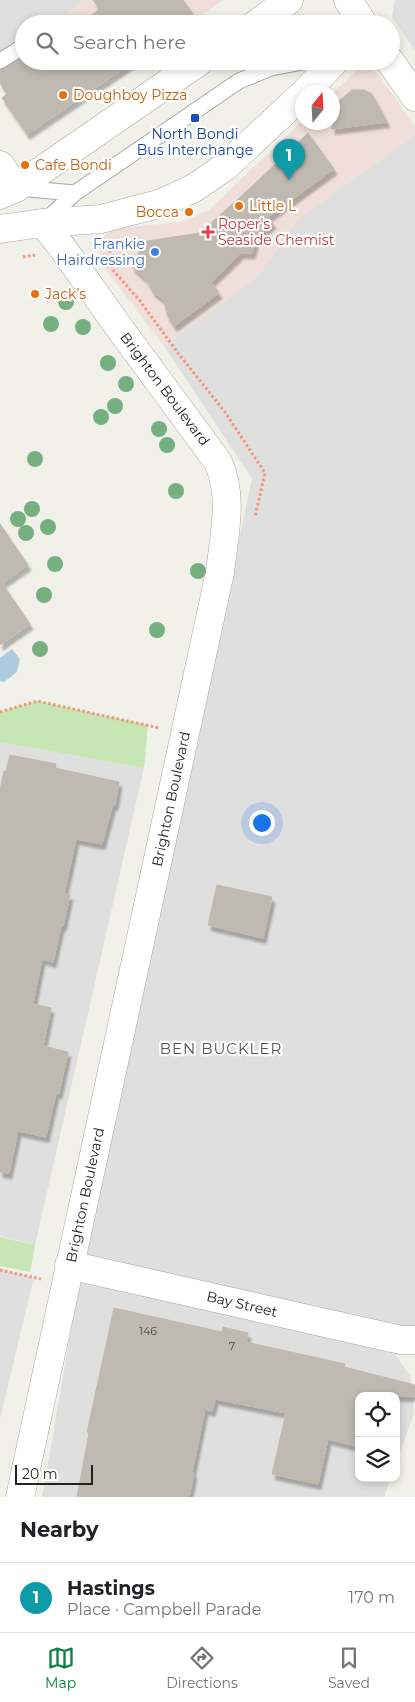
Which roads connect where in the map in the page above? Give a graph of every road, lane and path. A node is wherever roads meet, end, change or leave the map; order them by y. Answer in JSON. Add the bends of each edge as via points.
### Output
{"nodes":[{"id":1,"x":289,"y":0,"type":"edge"},
{"id":2,"x":268,"y":15,"type":"edge"},
{"id":3,"x":15,"y":52,"type":"edge"},
{"id":4,"x":0,"y":61,"type":"edge"},
{"id":5,"x":187,"y":70,"type":"edge"},
{"id":6,"x":266,"y":70,"type":"edge"},
{"id":7,"x":327,"y":70,"type":"edge"},
{"id":8,"x":396,"y":70,"type":"edge"},
{"id":9,"x":312,"y":85,"type":"edge"},
{"id":10,"x":415,"y":97,"type":"edge"},
{"id":11,"x":295,"y":102,"type":"edge"},
{"id":12,"x":0,"y":165,"type":"edge"},
{"id":13,"x":8,"y":191,"type":"edge"},
{"id":14,"x":76,"y":193,"type":"junction"},
{"id":15,"x":43,"y":224,"type":"junction"},
{"id":16,"x":0,"y":229,"type":"edge"},
{"id":17,"x":0,"y":712,"type":"edge"},
{"id":18,"x":183,"y":745,"type":"junction"},
{"id":19,"x":69,"y":1265,"type":"junction"},
{"id":20,"x":0,"y":1270,"type":"edge"},
{"id":21,"x":415,"y":1340,"type":"edge"},
{"id":22,"x":20,"y":1497,"type":"edge"}],
"edges":[{"from":1,"to":2,"type":"street"},
{"from":3,"to":4,"type":"lane"},
{"from":5,"to":13,"type":"street"},
{"from":6,"to":14,"type":"lane","via":[[240,81]]},
{"from":7,"to":9,"type":"street"},
{"from":8,"to":10,"type":"street"},
{"from":11,"to":15,"type":"street","via":[[226,166],[194,188],[130,213]]},
{"from":12,"to":13,"type":"street","name":"Brighton Boulevard"},
{"from":13,"to":14,"type":"lane"},
{"from":13,"to":15,"type":"street","name":"Brighton Boulevard"},
{"from":14,"to":15,"type":"lane"},
{"from":15,"to":16,"type":"street"},
{"from":15,"to":18,"type":"street","name":"Brighton Boulevard","via":[[218,462],[224,475],[226,520],[220,572]]},
{"from":17,"to":18,"type":"path","via":[[37,702],[159,727],[156,738]]},
{"from":18,"to":19,"type":"street","name":"Brighton Boulevard"},
{"from":19,"to":20,"type":"path","via":[[52,1281]]},
{"from":19,"to":21,"type":"street","name":"Bay Street","via":[[401,1340]]},
{"from":19,"to":22,"type":"street","name":"Brighton Boulevard"}]}
